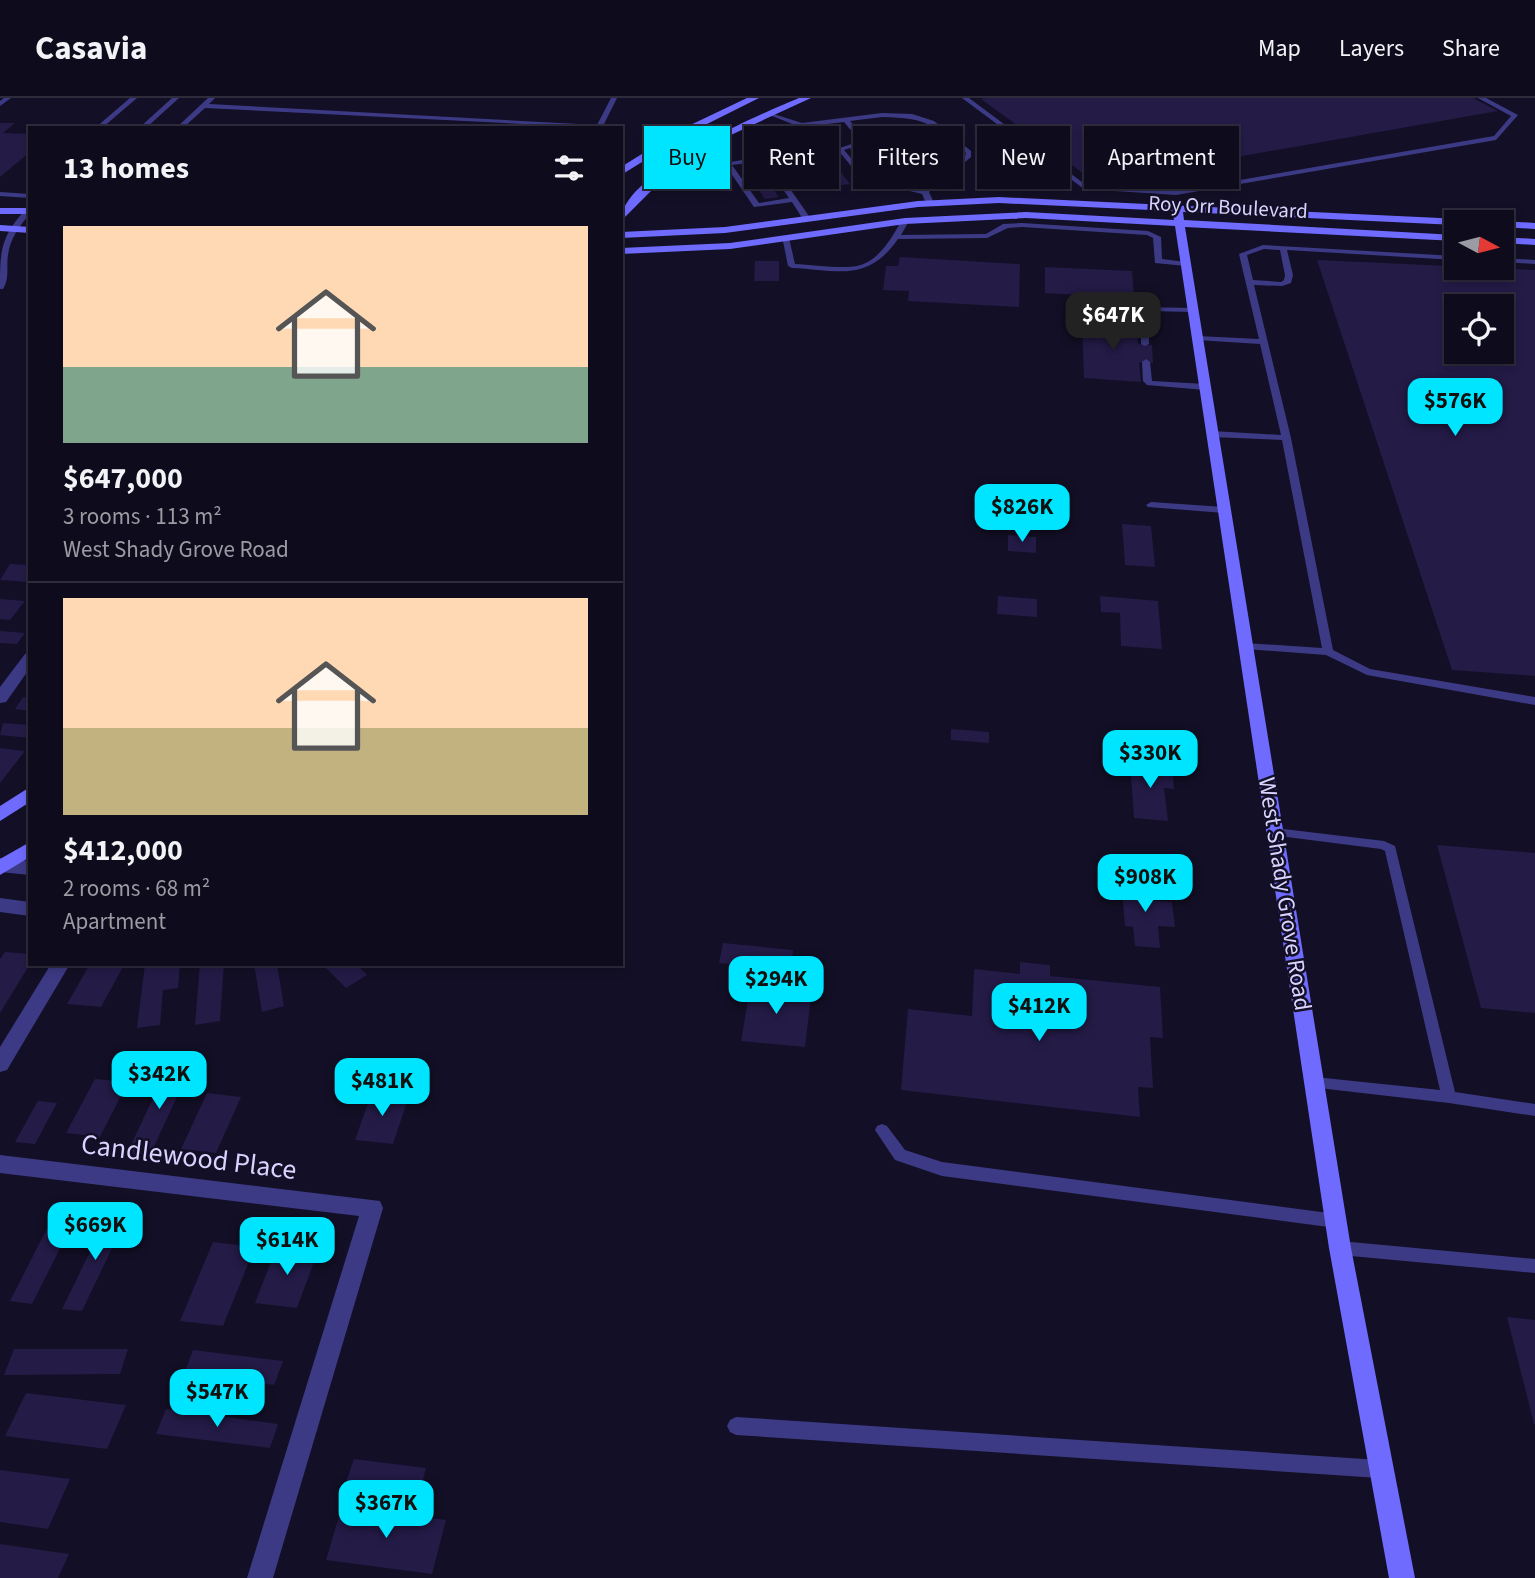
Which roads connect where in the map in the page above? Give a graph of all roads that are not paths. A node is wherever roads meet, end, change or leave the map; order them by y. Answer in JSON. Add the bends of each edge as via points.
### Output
{"nodes":[{"id":1,"x":8,"y":98,"type":"edge"},
{"id":2,"x":134,"y":98,"type":"edge"},
{"id":3,"x":176,"y":98,"type":"edge"},
{"id":4,"x":212,"y":98,"type":"edge"},
{"id":5,"x":614,"y":98,"type":"edge"},
{"id":6,"x":755,"y":98,"type":"edge"},
{"id":7,"x":807,"y":98,"type":"edge"},
{"id":8,"x":965,"y":98,"type":"edge"},
{"id":9,"x":1482,"y":98,"type":"edge"},
{"id":10,"x":742,"y":103,"type":"junction"},
{"id":11,"x":0,"y":104,"type":"edge"},
{"id":12,"x":203,"y":106,"type":"junction"},
{"id":13,"x":769,"y":113,"type":"junction"},
{"id":14,"x":845,"y":119,"type":"junction"},
{"id":15,"x":802,"y":125,"type":"joint"},
{"id":16,"x":100,"y":126,"type":"edge"},
{"id":17,"x":144,"y":126,"type":"edge"},
{"id":18,"x":181,"y":126,"type":"edge"},
{"id":19,"x":580,"y":126,"type":"edge"},
{"id":20,"x":600,"y":126,"type":"edge"},
{"id":21,"x":853,"y":129,"type":"edge"},
{"id":22,"x":853,"y":145,"type":"edge"},
{"id":23,"x":744,"y":161,"type":"edge"},
{"id":24,"x":853,"y":165,"type":"edge"},
{"id":25,"x":623,"y":171,"type":"edge"},
{"id":26,"x":744,"y":187,"type":"edge"},
{"id":27,"x":746,"y":189,"type":"edge"},
{"id":28,"x":785,"y":189,"type":"edge"},
{"id":29,"x":909,"y":189,"type":"edge"},
{"id":30,"x":925,"y":192,"type":"junction"},
{"id":31,"x":0,"y":194,"type":"edge"},
{"id":32,"x":28,"y":196,"type":"edge"},
{"id":33,"x":793,"y":200,"type":"junction"},
{"id":34,"x":930,"y":203,"type":"junction"},
{"id":35,"x":631,"y":204,"type":"junction"},
{"id":36,"x":0,"y":211,"type":"edge"},
{"id":37,"x":28,"y":211,"type":"edge"},
{"id":38,"x":28,"y":212,"type":"edge"},
{"id":39,"x":623,"y":215,"type":"edge"},
{"id":40,"x":1178,"y":216,"type":"junction"},
{"id":41,"x":807,"y":219,"type":"junction"},
{"id":42,"x":905,"y":221,"type":"junction"},
{"id":43,"x":1444,"y":222,"type":"edge"},
{"id":44,"x":1514,"y":225,"type":"edge"},
{"id":45,"x":1535,"y":226,"type":"edge"},
{"id":46,"x":0,"y":228,"type":"edge"},
{"id":47,"x":12,"y":229,"type":"junction"},
{"id":48,"x":28,"y":230,"type":"edge"},
{"id":49,"x":685,"y":234,"type":"junction"},
{"id":50,"x":623,"y":235,"type":"edge"},
{"id":51,"x":899,"y":237,"type":"junction"},
{"id":52,"x":1444,"y":237,"type":"edge"},
{"id":53,"x":785,"y":238,"type":"junction"},
{"id":54,"x":1514,"y":241,"type":"edge"},
{"id":55,"x":1535,"y":242,"type":"edge"},
{"id":56,"x":1283,"y":248,"type":"junction"},
{"id":57,"x":623,"y":251,"type":"edge"},
{"id":58,"x":1444,"y":257,"type":"edge"},
{"id":59,"x":1514,"y":261,"type":"edge"},
{"id":60,"x":1535,"y":262,"type":"edge"},
{"id":61,"x":1186,"y":264,"type":"junction"},
{"id":62,"x":1248,"y":282,"type":"junction"},
{"id":63,"x":0,"y":287,"type":"edge"},
{"id":64,"x":1193,"y":310,"type":"junction"},
{"id":65,"x":1197,"y":338,"type":"junction"},
{"id":66,"x":1262,"y":342,"type":"junction"},
{"id":67,"x":1145,"y":344,"type":"dead end"},
{"id":68,"x":1146,"y":362,"type":"dead end"},
{"id":69,"x":1205,"y":387,"type":"junction"},
{"id":70,"x":1212,"y":434,"type":"junction"},
{"id":71,"x":1286,"y":438,"type":"junction"},
{"id":72,"x":1150,"y":505,"type":"dead end"},
{"id":73,"x":1224,"y":510,"type":"junction"},
{"id":74,"x":1245,"y":646,"type":"junction"},
{"id":75,"x":1328,"y":652,"type":"junction"},
{"id":76,"x":28,"y":660,"type":"edge"},
{"id":77,"x":0,"y":698,"type":"edge"},
{"id":78,"x":1535,"y":701,"type":"edge"},
{"id":79,"x":28,"y":794,"type":"edge"},
{"id":80,"x":0,"y":815,"type":"edge"},
{"id":81,"x":1275,"y":832,"type":"junction"},
{"id":82,"x":28,"y":849,"type":"edge"},
{"id":83,"x":1,"y":866,"type":"edge"},
{"id":84,"x":28,"y":868,"type":"edge"},
{"id":85,"x":0,"y":905,"type":"edge"},
{"id":86,"x":28,"y":909,"type":"edge"},
{"id":87,"x":60,"y":966,"type":"edge"},
{"id":88,"x":0,"y":1064,"type":"edge"},
{"id":89,"x":1315,"y":1083,"type":"junction"},
{"id":90,"x":1449,"y":1097,"type":"junction"},
{"id":91,"x":1535,"y":1110,"type":"edge"},
{"id":92,"x":882,"y":1130,"type":"dead end"},
{"id":93,"x":0,"y":1164,"type":"edge"},
{"id":94,"x":1336,"y":1221,"type":"junction"},
{"id":95,"x":1340,"y":1248,"type":"junction"},
{"id":96,"x":1535,"y":1266,"type":"edge"},
{"id":97,"x":736,"y":1426,"type":"dead end"},
{"id":98,"x":1379,"y":1469,"type":"junction"},
{"id":99,"x":260,"y":1578,"type":"edge"},
{"id":100,"x":1402,"y":1578,"type":"edge"}],
"edges":[{"from":1,"to":11,"type":"lane"},
{"from":2,"to":16,"type":"lane"},
{"from":3,"to":17,"type":"lane"},
{"from":4,"to":12,"type":"lane"},
{"from":5,"to":20,"type":"lane"},
{"from":6,"to":10,"type":"main road"},
{"from":7,"to":13,"type":"main road"},
{"from":8,"to":9,"type":"lane","via":[[1084,187],[1176,194],[1496,138],[1515,115]]},
{"from":10,"to":13,"type":"main road"},
{"from":10,"to":25,"type":"main road","via":[[710,116]]},
{"from":12,"to":18,"type":"lane"},
{"from":12,"to":19,"type":"lane"},
{"from":13,"to":15,"type":"lane"},
{"from":13,"to":35,"type":"main road","via":[[715,139],[673,167]]},
{"from":14,"to":15,"type":"lane"},
{"from":14,"to":21,"type":"lane"},
{"from":14,"to":30,"type":"lane","via":[[912,116],[932,122],[969,152]]},
{"from":22,"to":24,"type":"lane","via":[[840,149]]},
{"from":23,"to":26,"type":"lane","via":[[727,163]]},
{"from":27,"to":33,"type":"lane","via":[[757,205]]},
{"from":28,"to":33,"type":"lane"},
{"from":29,"to":30,"type":"lane"},
{"from":30,"to":34,"type":"lane"},
{"from":31,"to":32,"type":"lane"},
{"from":33,"to":41,"type":"lane"},
{"from":34,"to":40,"type":"main road","name":"Roy Orr Boulevard","via":[[999,200]]},
{"from":34,"to":41,"type":"main road","name":"Roy Orr Boulevard"},
{"from":35,"to":39,"type":"main road"},
{"from":35,"to":49,"type":"main road","via":[[638,220]]},
{"from":36,"to":37,"type":"main road"},
{"from":38,"to":47,"type":"lane"},
{"from":40,"to":42,"type":"main road","name":"Roy Orr Boulevard","via":[[1026,215]]},
{"from":40,"to":43,"type":"main road","name":"Roy Orr Boulevard"},
{"from":40,"to":52,"type":"main road","name":"Roy Orr Boulevard"},
{"from":40,"to":61,"type":"main road","name":"West Shady Grove Road"},
{"from":41,"to":49,"type":"main road","name":"Roy Orr Boulevard"},
{"from":42,"to":51,"type":"lane"},
{"from":42,"to":53,"type":"main road","name":"Roy Orr Boulevard"},
{"from":44,"to":45,"type":"main road"},
{"from":46,"to":47,"type":"main road"},
{"from":47,"to":48,"type":"main road"},
{"from":47,"to":63,"type":"lane"},
{"from":49,"to":50,"type":"main road","name":"Roy Orr Boulevard"},
{"from":51,"to":53,"type":"lane","via":[[866,266],[857,268],[792,266]]},
{"from":51,"to":61,"type":"lane","via":[[987,236],[1006,226],[1023,225],[1148,233],[1157,237],[1158,261]]},
{"from":53,"to":57,"type":"main road","name":"Roy Orr Boulevard","via":[[694,250]]},
{"from":54,"to":55,"type":"main road"},
{"from":56,"to":58,"type":"lane"},
{"from":56,"to":62,"type":"lane","via":[[1264,247],[1243,254]]},
{"from":56,"to":62,"type":"lane","via":[[1287,281]]},
{"from":59,"to":60,"type":"lane"},
{"from":61,"to":64,"type":"main road","name":"West Shady Grove Road"},
{"from":62,"to":66,"type":"lane"},
{"from":64,"to":65,"type":"main road","name":"West Shady Grove Road"},
{"from":64,"to":67,"type":"lane","via":[[1143,309]]},
{"from":65,"to":66,"type":"lane"},
{"from":65,"to":69,"type":"main road","name":"West Shady Grove Road"},
{"from":66,"to":71,"type":"lane"},
{"from":68,"to":69,"type":"lane","via":[[1150,383]]},
{"from":69,"to":70,"type":"main road","name":"West Shady Grove Road"},
{"from":70,"to":71,"type":"lane"},
{"from":70,"to":73,"type":"main road","name":"West Shady Grove Road"},
{"from":71,"to":75,"type":"lane"},
{"from":72,"to":73,"type":"lane"},
{"from":73,"to":74,"type":"main road","name":"West Shady Grove Road"},
{"from":74,"to":75,"type":"lane"},
{"from":74,"to":81,"type":"main road","name":"West Shady Grove Road"},
{"from":75,"to":78,"type":"lane","via":[[1367,673]]},
{"from":76,"to":77,"type":"street"},
{"from":79,"to":80,"type":"main road"},
{"from":81,"to":89,"type":"main road","name":"West Shady Grove Road"},
{"from":81,"to":90,"type":"lane","via":[[1391,849]]},
{"from":82,"to":83,"type":"main road"},
{"from":83,"to":84,"type":"street"},
{"from":85,"to":86,"type":"street"},
{"from":87,"to":88,"type":"street"},
{"from":89,"to":90,"type":"lane"},
{"from":89,"to":94,"type":"main road","name":"West Shady Grove Road"},
{"from":90,"to":91,"type":"lane"},
{"from":92,"to":94,"type":"lane","via":[[900,1155],[942,1169]]},
{"from":93,"to":99,"type":"street","name":"Candlewood Place","via":[[372,1208]]},
{"from":94,"to":95,"type":"main road","name":"West Shady Grove Road"},
{"from":95,"to":96,"type":"lane"},
{"from":95,"to":98,"type":"main road","name":"West Shady Grove Road"},
{"from":97,"to":98,"type":"lane"},
{"from":98,"to":100,"type":"main road","name":"West Shady Grove Road"}]}
